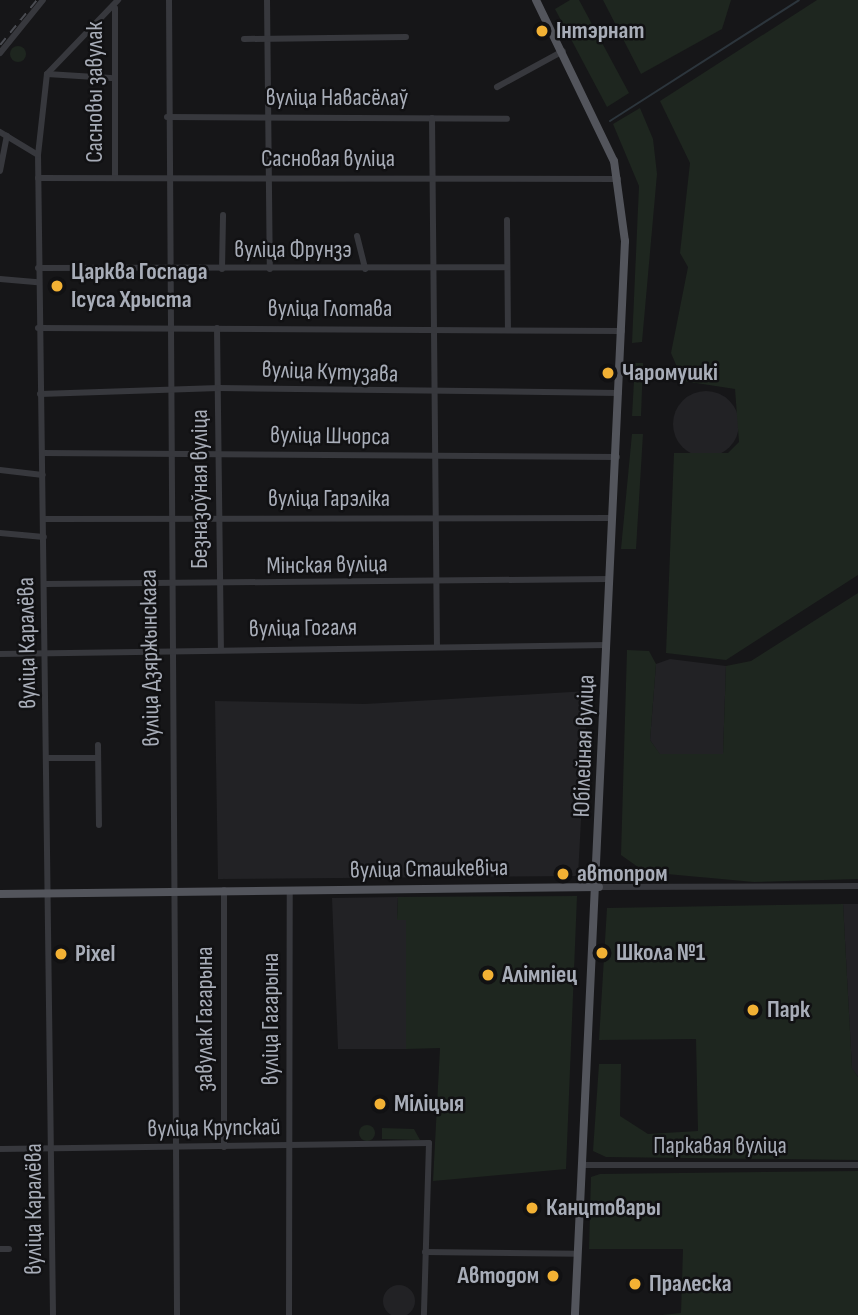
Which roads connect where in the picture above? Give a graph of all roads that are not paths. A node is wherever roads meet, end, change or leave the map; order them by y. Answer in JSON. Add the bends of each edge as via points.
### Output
{"nodes":[{"id":1,"x":43,"y":0,"type":"edge"},
{"id":2,"x":117,"y":0,"type":"edge"},
{"id":3,"x":169,"y":0,"type":"edge"},
{"id":4,"x":267,"y":0,"type":"edge"},
{"id":5,"x":536,"y":0,"type":"edge"},
{"id":6,"x":115,"y":8,"type":"junction"},
{"id":7,"x":406,"y":37,"type":"dead end"},
{"id":8,"x":244,"y":39,"type":"dead end"},
{"id":9,"x":268,"y":39,"type":"junction"},
{"id":10,"x":564,"y":51,"type":"junction"},
{"id":11,"x":0,"y":53,"type":"edge"},
{"id":12,"x":47,"y":74,"type":"junction"},
{"id":13,"x":111,"y":78,"type":"junction"},
{"id":14,"x":497,"y":87,"type":"dead end"},
{"id":15,"x":167,"y":117,"type":"junction"},
{"id":16,"x":268,"y":117,"type":"junction"},
{"id":17,"x":432,"y":118,"type":"junction"},
{"id":18,"x":507,"y":119,"type":"dead end"},
{"id":19,"x":3,"y":134,"type":"edge"},
{"id":20,"x":38,"y":155,"type":"junction"},
{"id":21,"x":0,"y":172,"type":"edge"},
{"id":22,"x":115,"y":176,"type":"junction"},
{"id":23,"x":38,"y":177,"type":"junction"},
{"id":24,"x":267,"y":178,"type":"junction"},
{"id":25,"x":430,"y":178,"type":"junction"},
{"id":26,"x":168,"y":179,"type":"junction"},
{"id":27,"x":618,"y":179,"type":"junction"},
{"id":28,"x":223,"y":215,"type":"dead end"},
{"id":29,"x":507,"y":220,"type":"dead end"},
{"id":30,"x":357,"y":236,"type":"dead end"},
{"id":31,"x":506,"y":267,"type":"junction"},
{"id":32,"x":38,"y":268,"type":"junction"},
{"id":33,"x":270,"y":269,"type":"junction"},
{"id":34,"x":365,"y":269,"type":"junction"},
{"id":35,"x":429,"y":269,"type":"junction"},
{"id":36,"x":168,"y":270,"type":"junction"},
{"id":37,"x":222,"y":270,"type":"junction"},
{"id":38,"x":0,"y":279,"type":"edge"},
{"id":39,"x":38,"y":282,"type":"junction"},
{"id":40,"x":38,"y":328,"type":"junction"},
{"id":41,"x":217,"y":328,"type":"junction"},
{"id":42,"x":508,"y":328,"type":"junction"},
{"id":43,"x":431,"y":329,"type":"junction"},
{"id":44,"x":168,"y":331,"type":"junction"},
{"id":45,"x":622,"y":331,"type":"junction"},
{"id":46,"x":219,"y":388,"type":"junction"},
{"id":47,"x":167,"y":389,"type":"junction"},
{"id":48,"x":619,"y":393,"type":"junction"},
{"id":49,"x":40,"y":394,"type":"junction"},
{"id":50,"x":431,"y":395,"type":"junction"},
{"id":51,"x":42,"y":453,"type":"junction"},
{"id":52,"x":218,"y":453,"type":"junction"},
{"id":53,"x":167,"y":454,"type":"junction"},
{"id":54,"x":435,"y":457,"type":"junction"},
{"id":55,"x":617,"y":457,"type":"junction"},
{"id":56,"x":0,"y":470,"type":"edge"},
{"id":57,"x":43,"y":475,"type":"junction"},
{"id":58,"x":167,"y":517,"type":"junction"},
{"id":59,"x":219,"y":517,"type":"junction"},
{"id":60,"x":613,"y":518,"type":"junction"},
{"id":61,"x":44,"y":519,"type":"junction"},
{"id":62,"x":436,"y":519,"type":"junction"},
{"id":63,"x":0,"y":533,"type":"edge"},
{"id":64,"x":44,"y":537,"type":"junction"},
{"id":65,"x":610,"y":579,"type":"junction"},
{"id":66,"x":438,"y":583,"type":"junction"},
{"id":67,"x":45,"y":584,"type":"junction"},
{"id":68,"x":169,"y":584,"type":"junction"},
{"id":69,"x":220,"y":586,"type":"junction"},
{"id":70,"x":437,"y":645,"type":"junction"},
{"id":71,"x":607,"y":645,"type":"junction"},
{"id":72,"x":221,"y":649,"type":"junction"},
{"id":73,"x":169,"y":650,"type":"junction"},
{"id":74,"x":46,"y":653,"type":"junction"},
{"id":75,"x":0,"y":654,"type":"edge"},
{"id":76,"x":98,"y":745,"type":"dead end"},
{"id":77,"x":48,"y":758,"type":"junction"},
{"id":78,"x":98,"y":758,"type":"junction"},
{"id":79,"x":99,"y":825,"type":"dead end"},
{"id":80,"x":858,"y":886,"type":"edge"},
{"id":81,"x":599,"y":887,"type":"junction"},
{"id":82,"x":290,"y":890,"type":"junction"},
{"id":83,"x":173,"y":891,"type":"junction"},
{"id":84,"x":224,"y":891,"type":"junction"},
{"id":85,"x":52,"y":893,"type":"junction"},
{"id":86,"x":0,"y":894,"type":"edge"},
{"id":87,"x":290,"y":1145,"type":"junction"},
{"id":88,"x":224,"y":1147,"type":"junction"},
{"id":89,"x":175,"y":1148,"type":"junction"},
{"id":90,"x":0,"y":1149,"type":"edge"},
{"id":91,"x":53,"y":1150,"type":"junction"},
{"id":92,"x":858,"y":1164,"type":"edge"},
{"id":93,"x":581,"y":1165,"type":"junction"},
{"id":94,"x":9,"y":1249,"type":"dead end"},
{"id":95,"x":0,"y":1250,"type":"edge"},
{"id":96,"x":425,"y":1252,"type":"junction"},
{"id":97,"x":578,"y":1254,"type":"junction"},
{"id":98,"x":53,"y":1315,"type":"edge"},
{"id":99,"x":177,"y":1315,"type":"edge"},
{"id":100,"x":289,"y":1315,"type":"edge"},
{"id":101,"x":424,"y":1315,"type":"edge"},
{"id":102,"x":575,"y":1315,"type":"edge"}],
"edges":[{"from":1,"to":11,"type":"street"},
{"from":2,"to":6,"type":"street"},
{"from":3,"to":15,"type":"street","name":"вуліца Дзяржынскага"},
{"from":4,"to":9,"type":"street"},
{"from":5,"to":10,"type":"main road"},
{"from":6,"to":12,"type":"street"},
{"from":6,"to":13,"type":"street","name":"Сасновы завулак"},
{"from":7,"to":9,"type":"street"},
{"from":8,"to":9,"type":"street"},
{"from":9,"to":16,"type":"street"},
{"from":10,"to":14,"type":"street"},
{"from":10,"to":27,"type":"main road"},
{"from":12,"to":13,"type":"street"},
{"from":12,"to":20,"type":"street","name":"вуліца Каралёва"},
{"from":13,"to":22,"type":"street","name":"Сасновы завулак"},
{"from":15,"to":16,"type":"street","name":"вуліца Навасёлаў"},
{"from":15,"to":26,"type":"street","name":"вуліца Дзяржынскага"},
{"from":16,"to":17,"type":"street","name":"вуліца Навасёлаў"},
{"from":16,"to":24,"type":"street"},
{"from":17,"to":18,"type":"street","name":"вуліца Навасёлаў"},
{"from":17,"to":25,"type":"street"},
{"from":19,"to":20,"type":"street"},
{"from":19,"to":21,"type":"street"},
{"from":20,"to":23,"type":"street","name":"вуліца Каралёва"},
{"from":22,"to":23,"type":"street","name":"Сасновая вуліца"},
{"from":22,"to":26,"type":"street","name":"Сасновая вуліца"},
{"from":23,"to":32,"type":"street","name":"вуліца Каралёва"},
{"from":24,"to":25,"type":"street","name":"Сасновая вуліца"},
{"from":24,"to":26,"type":"street","name":"Сасновая вуліца"},
{"from":24,"to":33,"type":"street"},
{"from":25,"to":27,"type":"street","name":"Сасновая вуліца"},
{"from":25,"to":35,"type":"street"},
{"from":26,"to":36,"type":"street","name":"вуліца Дзяржынскага"},
{"from":27,"to":45,"type":"main road","name":"Юбілейная вуліца"},
{"from":28,"to":37,"type":"street","name":"вуліца Фрунзэ"},
{"from":29,"to":31,"type":"street"},
{"from":30,"to":34,"type":"street","name":"вуліца Фрунзэ"},
{"from":31,"to":35,"type":"street","name":"вуліца Фрунзэ"},
{"from":31,"to":42,"type":"street"},
{"from":32,"to":36,"type":"street","name":"вуліца Фрунзэ"},
{"from":32,"to":39,"type":"street","name":"вуліца Каралёва"},
{"from":33,"to":34,"type":"street","name":"вуліца Фрунзэ"},
{"from":33,"to":37,"type":"street","name":"вуліца Фрунзэ"},
{"from":34,"to":35,"type":"street","name":"вуліца Фрунзэ"},
{"from":35,"to":43,"type":"street"},
{"from":36,"to":37,"type":"street","name":"вуліца Фрунзэ"},
{"from":36,"to":44,"type":"street","name":"вуліца Дзяржынскага"},
{"from":38,"to":39,"type":"street"},
{"from":39,"to":40,"type":"street","name":"вуліца Каралёва"},
{"from":40,"to":44,"type":"street","name":"вуліца Глотава"},
{"from":40,"to":49,"type":"street","name":"вуліца Каралёва"},
{"from":41,"to":43,"type":"street","name":"вуліца Глотава"},
{"from":41,"to":44,"type":"street","name":"вуліца Глотава"},
{"from":41,"to":46,"type":"street","name":"Безназоўная вуліца"},
{"from":42,"to":43,"type":"street","name":"вуліца Глотава"},
{"from":42,"to":45,"type":"street","name":"вуліца Глотава"},
{"from":43,"to":50,"type":"street"},
{"from":44,"to":47,"type":"street","name":"вуліца Дзяржынскага"},
{"from":45,"to":48,"type":"main road","name":"Юбілейная вуліца"},
{"from":46,"to":47,"type":"street","name":"вуліца Кутузава"},
{"from":46,"to":50,"type":"street","name":"вуліца Кутузава"},
{"from":46,"to":52,"type":"street","name":"Безназоўная вуліца"},
{"from":47,"to":49,"type":"street","name":"вуліца Кутузава"},
{"from":47,"to":53,"type":"street","name":"вуліца Дзяржынскага"},
{"from":48,"to":50,"type":"street","name":"вуліца Кутузава"},
{"from":48,"to":55,"type":"main road","name":"Юбілейная вуліца"},
{"from":49,"to":51,"type":"street","name":"вуліца Каралёва"},
{"from":50,"to":54,"type":"street"},
{"from":51,"to":53,"type":"street","name":"вуліца Шчорса"},
{"from":51,"to":57,"type":"street","name":"вуліца Каралёва"},
{"from":52,"to":53,"type":"street","name":"вуліца Шчорса"},
{"from":52,"to":54,"type":"street","name":"вуліца Шчорса"},
{"from":52,"to":59,"type":"street","name":"Безназоўная вуліца"},
{"from":53,"to":58,"type":"street","name":"вуліца Дзяржынскага"},
{"from":54,"to":55,"type":"street","name":"вуліца Шчорса"},
{"from":54,"to":62,"type":"street"},
{"from":55,"to":60,"type":"main road","name":"Юбілейная вуліца"},
{"from":56,"to":57,"type":"street"},
{"from":57,"to":61,"type":"street","name":"вуліца Каралёва"},
{"from":58,"to":59,"type":"street","name":"вуліца Гарэліка"},
{"from":58,"to":61,"type":"street","name":"вуліца Гарэліка"},
{"from":58,"to":68,"type":"street","name":"вуліца Дзяржынскага"},
{"from":59,"to":62,"type":"street","name":"вуліца Гарэліка"},
{"from":59,"to":69,"type":"street","name":"Безназоўная вуліца"},
{"from":60,"to":62,"type":"street","name":"вуліца Гарэліка"},
{"from":60,"to":65,"type":"main road","name":"Юбілейная вуліца"},
{"from":61,"to":64,"type":"street","name":"вуліца Каралёва"},
{"from":62,"to":66,"type":"street"},
{"from":63,"to":64,"type":"street"},
{"from":64,"to":67,"type":"street","name":"вуліца Каралёва"},
{"from":65,"to":66,"type":"street","name":"Мінская вуліца"},
{"from":65,"to":71,"type":"main road","name":"Юбілейная вуліца"},
{"from":66,"to":69,"type":"street","name":"Мінская вуліца"},
{"from":66,"to":70,"type":"street"},
{"from":67,"to":68,"type":"street","name":"Мінская вуліца"},
{"from":67,"to":74,"type":"street","name":"вуліца Каралёва"},
{"from":68,"to":69,"type":"street","name":"Мінская вуліца"},
{"from":68,"to":73,"type":"street","name":"вуліца Дзяржынскага"},
{"from":69,"to":72,"type":"street","name":"Безназоўная вуліца"},
{"from":70,"to":71,"type":"street","name":"вуліца Гогаля"},
{"from":70,"to":72,"type":"street","name":"вуліца Гогаля"},
{"from":71,"to":81,"type":"main road","name":"Юбілейная вуліца"},
{"from":72,"to":73,"type":"street","name":"вуліца Гогаля"},
{"from":73,"to":74,"type":"street","name":"вуліца Гогаля"},
{"from":73,"to":83,"type":"street","name":"вуліца Дзяржынскага"},
{"from":74,"to":75,"type":"street","name":"вуліца Гогаля"},
{"from":74,"to":77,"type":"street","name":"вуліца Каралёва"},
{"from":76,"to":78,"type":"street"},
{"from":77,"to":78,"type":"street"},
{"from":77,"to":85,"type":"street","name":"вуліца Каралёва"},
{"from":78,"to":79,"type":"street"},
{"from":80,"to":81,"type":"street","name":"вуліца Сташкевіча"},
{"from":81,"to":82,"type":"main road","name":"вуліца Сташкевіча"},
{"from":81,"to":93,"type":"main road","name":"Юбілейная вуліца"},
{"from":82,"to":84,"type":"main road","name":"вуліца Сташкевіча"},
{"from":82,"to":87,"type":"street","name":"вуліца Гагарына"},
{"from":83,"to":84,"type":"main road","name":"вуліца Сташкевіча"},
{"from":83,"to":85,"type":"main road","name":"вуліца Сташкевіча"},
{"from":83,"to":89,"type":"street","name":"вуліца Дзяржынскага"},
{"from":84,"to":88,"type":"street","name":"завулак Гагарына"},
{"from":85,"to":86,"type":"main road","name":"вуліца Сташкевіча"},
{"from":85,"to":91,"type":"street","name":"вуліца Каралёва"},
{"from":87,"to":88,"type":"street","name":"вуліца Крупскай"},
{"from":87,"to":96,"type":"street","name":"вуліца Крупскай","via":[[429,1143]]},
{"from":87,"to":100,"type":"street","name":"вуліца Гагарына"},
{"from":88,"to":89,"type":"street","name":"вуліца Крупскай"},
{"from":89,"to":91,"type":"street","name":"вуліца Крупскай"},
{"from":89,"to":99,"type":"street","name":"вуліца Дзяржынскага"},
{"from":90,"to":91,"type":"street","name":"вуліца Крупскай"},
{"from":91,"to":98,"type":"street","name":"вуліца Каралёва"},
{"from":92,"to":93,"type":"street","name":"Паркавая вуліца"},
{"from":93,"to":97,"type":"main road","name":"Юбілейная вуліца"},
{"from":94,"to":95,"type":"street"},
{"from":96,"to":97,"type":"street"},
{"from":96,"to":101,"type":"street"},
{"from":97,"to":102,"type":"main road","name":"Юбілейная вуліца"}]}
